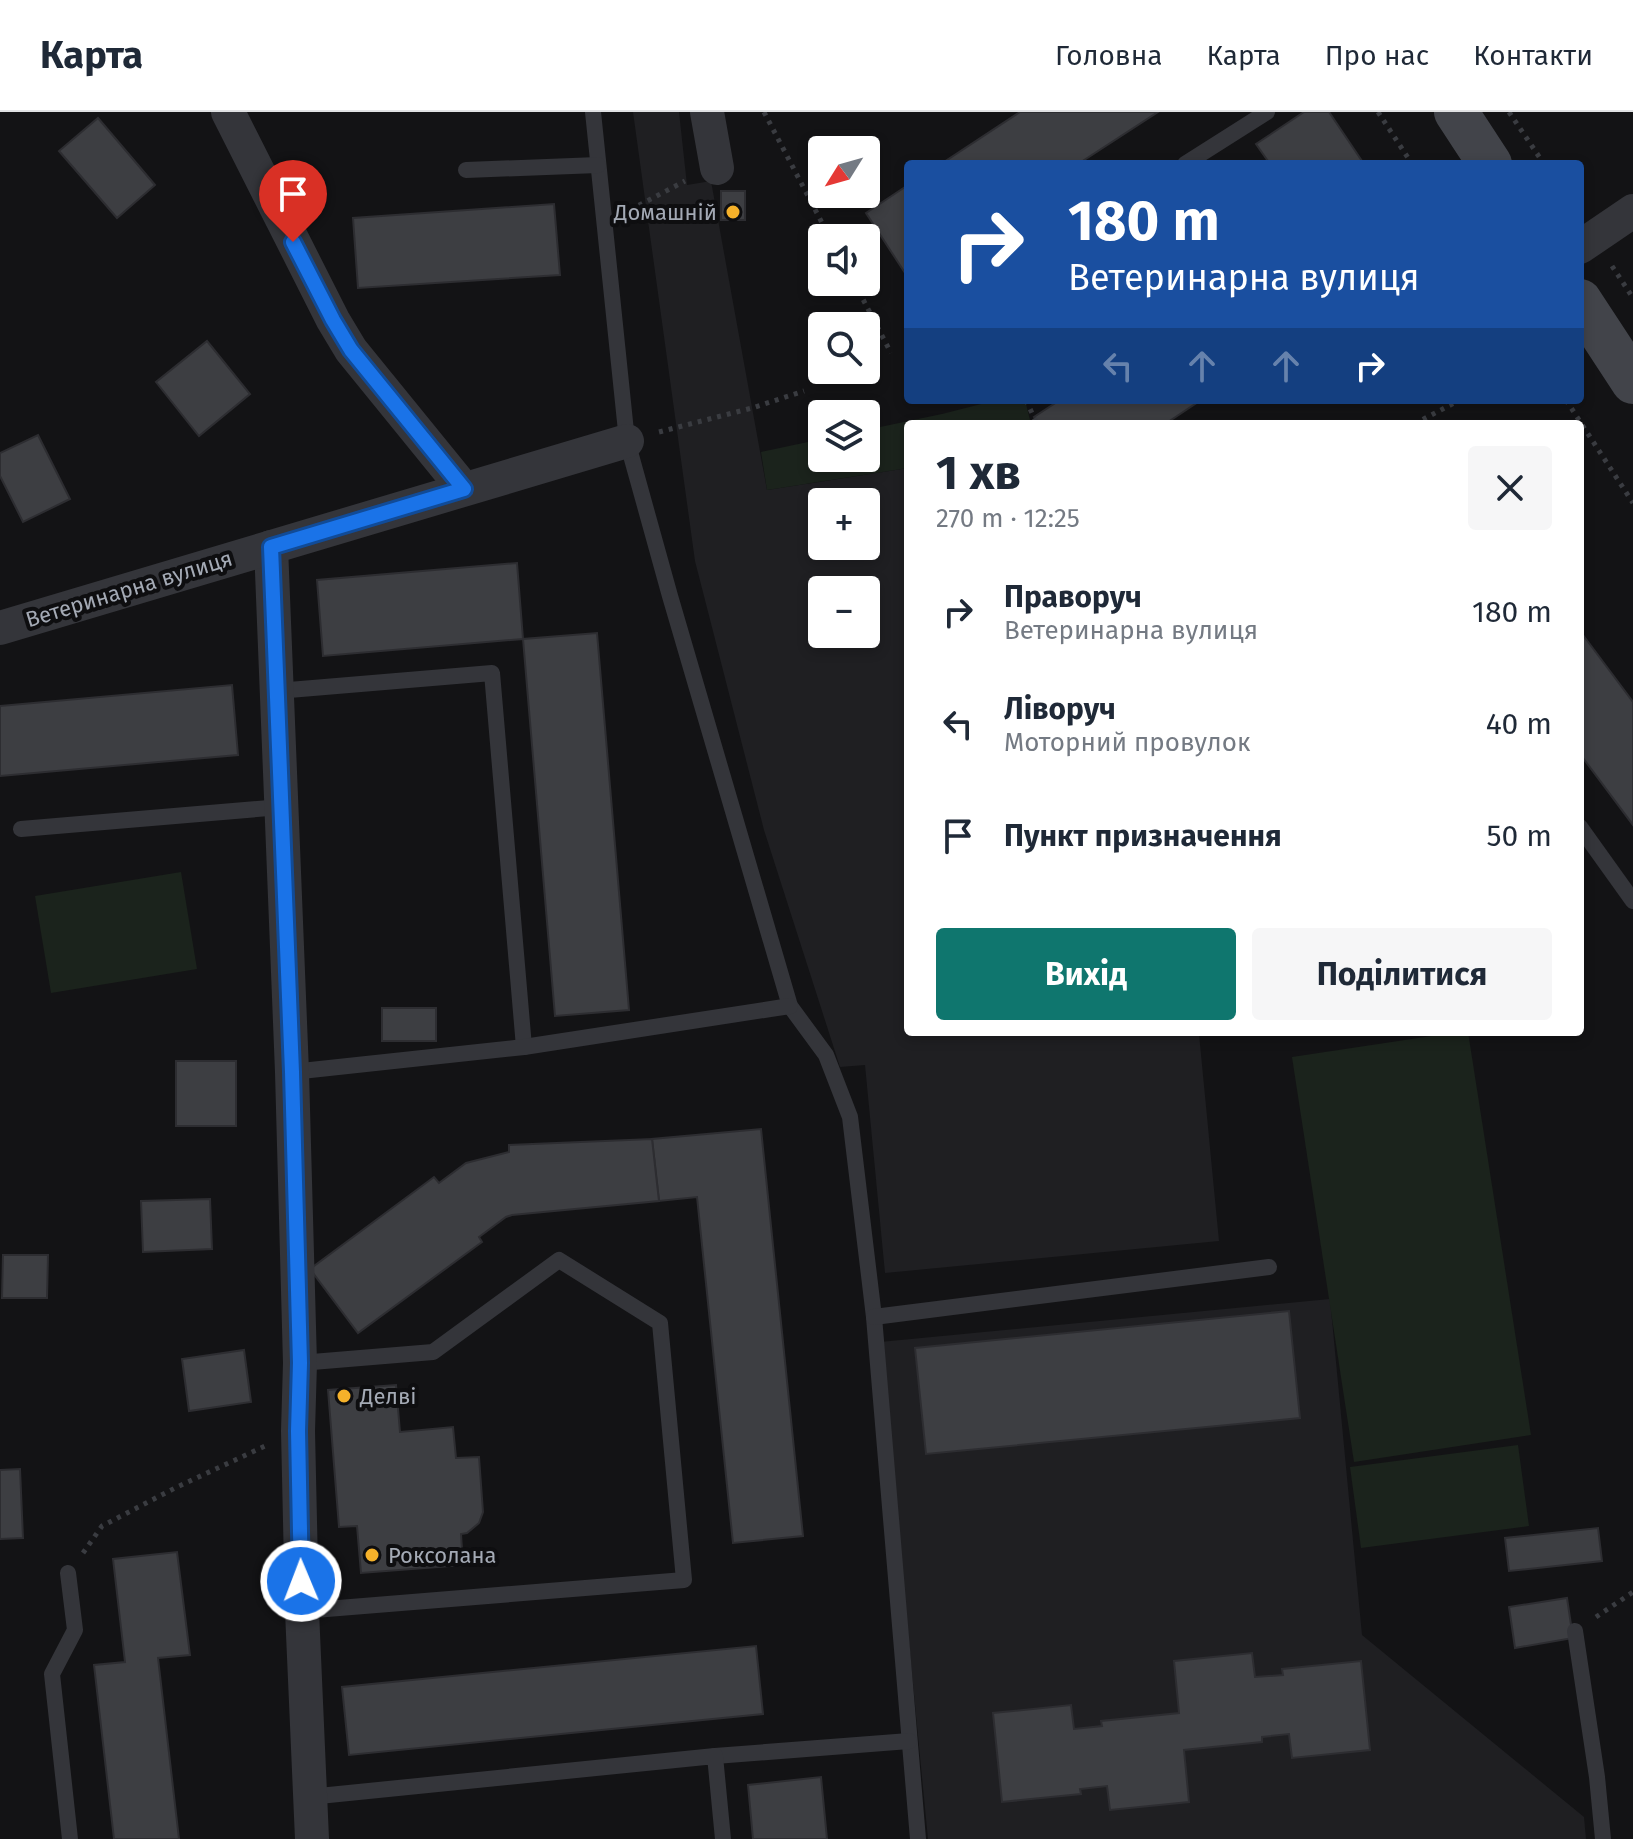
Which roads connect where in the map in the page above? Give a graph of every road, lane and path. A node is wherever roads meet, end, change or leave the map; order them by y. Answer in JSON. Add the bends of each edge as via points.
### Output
{"nodes":[{"id":1,"x":228,"y":112,"type":"edge"},
{"id":2,"x":593,"y":112,"type":"edge"},
{"id":3,"x":707,"y":112,"type":"edge"},
{"id":4,"x":764,"y":112,"type":"edge"},
{"id":5,"x":1267,"y":112,"type":"edge"},
{"id":6,"x":1378,"y":112,"type":"edge"},
{"id":7,"x":1456,"y":112,"type":"edge"},
{"id":8,"x":1509,"y":112,"type":"edge"},
{"id":9,"x":1194,"y":160,"type":"edge"},
{"id":10,"x":1409,"y":160,"type":"edge"},
{"id":11,"x":1487,"y":160,"type":"edge"},
{"id":12,"x":1541,"y":160,"type":"edge"},
{"id":13,"x":598,"y":165,"type":"junction"},
{"id":14,"x":717,"y":168,"type":"joint"},
{"id":15,"x":466,"y":170,"type":"dead end"},
{"id":16,"x":1633,"y":211,"type":"edge"},
{"id":17,"x":605,"y":224,"type":"junction"},
{"id":18,"x":823,"y":224,"type":"edge"},
{"id":19,"x":1584,"y":244,"type":"edge"},
{"id":20,"x":861,"y":296,"type":"edge"},
{"id":21,"x":1584,"y":307,"type":"edge"},
{"id":22,"x":891,"y":353,"type":"dead end"},
{"id":23,"x":1633,"y":382,"type":"edge"},
{"id":24,"x":804,"y":391,"type":"dead end"},
{"id":25,"x":1452,"y":404,"type":"edge"},
{"id":26,"x":1422,"y":420,"type":"edge"},
{"id":27,"x":1584,"y":428,"type":"edge"},
{"id":28,"x":627,"y":441,"type":"junction"},
{"id":29,"x":464,"y":489,"type":"junction"},
{"id":30,"x":1633,"y":503,"type":"edge"},
{"id":31,"x":271,"y":547,"type":"junction"},
{"id":32,"x":0,"y":628,"type":"edge"},
{"id":33,"x":277,"y":691,"type":"junction"},
{"id":34,"x":281,"y":807,"type":"junction"},
{"id":35,"x":21,"y":829,"type":"dead end"},
{"id":36,"x":1584,"y":833,"type":"edge"},
{"id":37,"x":1633,"y":901,"type":"edge"},
{"id":38,"x":790,"y":1006,"type":"junction"},
{"id":39,"x":524,"y":1047,"type":"junction"},
{"id":40,"x":292,"y":1072,"type":"junction"},
{"id":41,"x":1269,"y":1267,"type":"dead end"},
{"id":42,"x":874,"y":1317,"type":"junction"},
{"id":43,"x":300,"y":1363,"type":"junction"},
{"id":44,"x":298,"y":1431,"type":"junction"},
{"id":45,"x":68,"y":1573,"type":"joint"},
{"id":46,"x":1633,"y":1592,"type":"edge"},
{"id":47,"x":302,"y":1611,"type":"junction"},
{"id":48,"x":1575,"y":1631,"type":"joint"},
{"id":49,"x":909,"y":1741,"type":"junction"},
{"id":50,"x":715,"y":1756,"type":"junction"},
{"id":51,"x":309,"y":1797,"type":"junction"},
{"id":52,"x":70,"y":1839,"type":"edge"},
{"id":53,"x":312,"y":1839,"type":"edge"},
{"id":54,"x":723,"y":1839,"type":"edge"},
{"id":55,"x":918,"y":1839,"type":"edge"},
{"id":56,"x":1603,"y":1839,"type":"edge"}],
"edges":[{"from":1,"to":29,"type":"street","via":[[351,350]]},
{"from":2,"to":13,"type":"lane"},
{"from":3,"to":14,"type":"street"},
{"from":4,"to":18,"type":"path"},
{"from":5,"to":9,"type":"lane"},
{"from":6,"to":10,"type":"path"},
{"from":7,"to":11,"type":"main road"},
{"from":8,"to":12,"type":"path"},
{"from":13,"to":15,"type":"lane"},
{"from":13,"to":17,"type":"lane"},
{"from":14,"to":17,"type":"path"},
{"from":16,"to":19,"type":"street"},
{"from":17,"to":28,"type":"lane"},
{"from":20,"to":22,"type":"path"},
{"from":21,"to":23,"type":"main road"},
{"from":24,"to":28,"type":"path"},
{"from":25,"to":26,"type":"path"},
{"from":27,"to":30,"type":"path"},
{"from":28,"to":29,"type":"street","name":"Ветеринарна вулиця"},
{"from":28,"to":38,"type":"lane"},
{"from":29,"to":31,"type":"street","name":"Ветеринарна вулиця"},
{"from":31,"to":32,"type":"street","name":"Ветеринарна вулиця"},
{"from":31,"to":33,"type":"street"},
{"from":33,"to":34,"type":"street"},
{"from":33,"to":39,"type":"lane","via":[[492,673]]},
{"from":34,"to":35,"type":"lane"},
{"from":34,"to":40,"type":"street"},
{"from":36,"to":37,"type":"lane"},
{"from":38,"to":39,"type":"lane"},
{"from":38,"to":42,"type":"lane","via":[[826,1055],[850,1117]]},
{"from":39,"to":40,"type":"lane"},
{"from":40,"to":43,"type":"street"},
{"from":41,"to":42,"type":"lane"},
{"from":42,"to":49,"type":"lane"},
{"from":43,"to":44,"type":"street"},
{"from":43,"to":47,"type":"lane","via":[[433,1352],[559,1260],[660,1323],[684,1580]]},
{"from":44,"to":45,"type":"path","via":[[102,1526]]},
{"from":44,"to":47,"type":"street"},
{"from":45,"to":52,"type":"lane","via":[[75,1630],[52,1674]]},
{"from":46,"to":48,"type":"path"},
{"from":47,"to":51,"type":"street"},
{"from":48,"to":56,"type":"lane"},
{"from":49,"to":50,"type":"lane"},
{"from":49,"to":55,"type":"lane"},
{"from":50,"to":51,"type":"lane"},
{"from":50,"to":54,"type":"lane"},
{"from":51,"to":53,"type":"street"}]}
